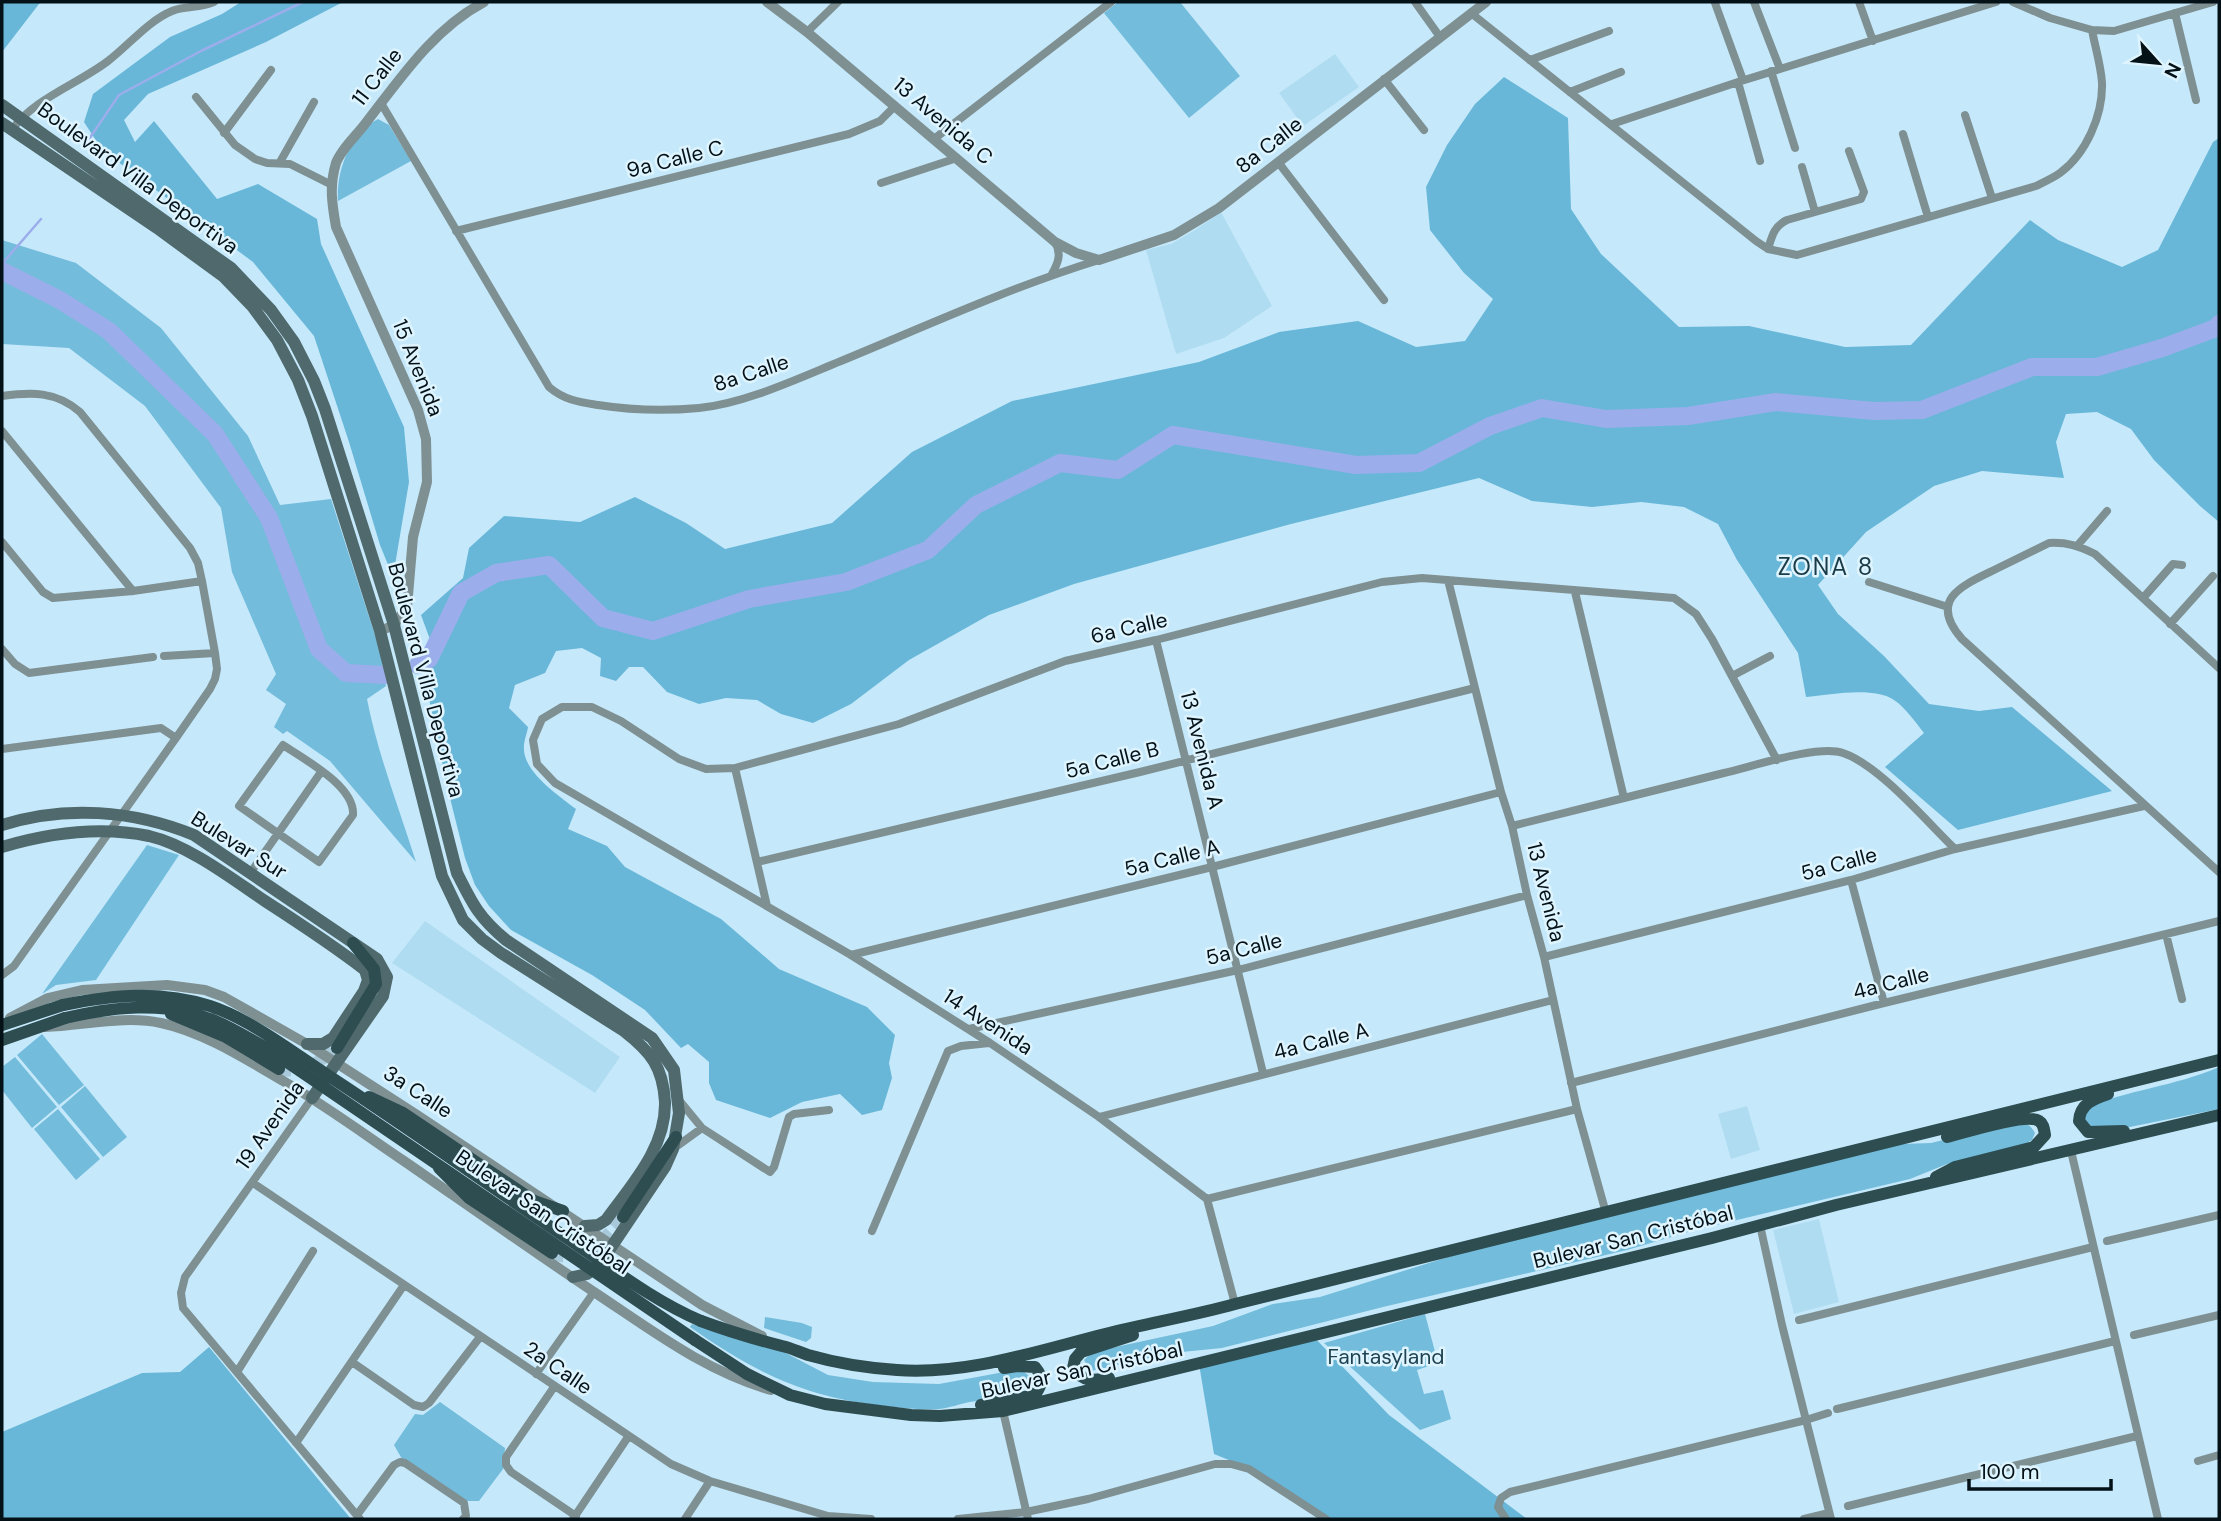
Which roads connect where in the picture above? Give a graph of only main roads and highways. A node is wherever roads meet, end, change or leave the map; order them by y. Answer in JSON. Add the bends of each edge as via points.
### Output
{"nodes":[{"id":1,"x":2,"y":105,"type":"edge"},
{"id":2,"x":7,"y":127,"type":"edge"},
{"id":3,"x":266,"y":314,"type":"junction"},
{"id":4,"x":2,"y":825,"type":"edge"},
{"id":5,"x":2,"y":847,"type":"edge"},
{"id":6,"x":353,"y":943,"type":"junction"},
{"id":7,"x":387,"y":977,"type":"joint"},
{"id":8,"x":594,"y":1005,"type":"junction"},
{"id":9,"x":162,"y":1009,"type":"junction"},
{"id":10,"x":64,"y":1011,"type":"junction"},
{"id":11,"x":2,"y":1024,"type":"edge"},
{"id":12,"x":2,"y":1040,"type":"edge"},
{"id":13,"x":307,"y":1044,"type":"road end"},
{"id":14,"x":337,"y":1048,"type":"tunnel mouth"},
{"id":15,"x":2219,"y":1062,"type":"edge"},
{"id":16,"x":279,"y":1069,"type":"tunnel mouth"},
{"id":17,"x":350,"y":1089,"type":"junction"},
{"id":18,"x":312,"y":1098,"type":"road end"},
{"id":19,"x":2219,"y":1114,"type":"edge"},
{"id":20,"x":1909,"y":1139,"type":"junction"},
{"id":21,"x":674,"y":1143,"type":"junction"},
{"id":22,"x":434,"y":1162,"type":"junction"},
{"id":23,"x":1920,"y":1185,"type":"junction"},
{"id":24,"x":563,"y":1211,"type":"road end"},
{"id":25,"x":623,"y":1217,"type":"tunnel mouth"},
{"id":26,"x":585,"y":1226,"type":"road end"},
{"id":27,"x":552,"y":1253,"type":"tunnel mouth"},
{"id":28,"x":573,"y":1278,"type":"road end"},
{"id":29,"x":1194,"y":1316,"type":"junction"},
{"id":30,"x":1224,"y":1357,"type":"junction"},
{"id":31,"x":940,"y":1371,"type":"junction"},
{"id":32,"x":940,"y":1416,"type":"junction"}],
"edges":[{"from":1,"to":3,"type":"main road","name":"Boulevard Villa Deportiva","via":[[231,268]]},
{"from":2,"to":3,"type":"main road","name":"Boulevard Villa Deportiva","via":[[224,277]]},
{"from":3,"to":8,"type":"main road","name":"Boulevard Villa Deportiva","via":[[294,342],[314,381],[394,625],[457,873],[489,926]]},
{"from":3,"to":8,"type":"main road","name":"Boulevard Villa Deportiva","via":[[312,416],[380,631],[442,876],[463,920],[482,939]]},
{"from":4,"to":6,"type":"main road","name":"Bulevar Sur","via":[[68,812],[169,825],[194,835]]},
{"from":5,"to":13,"type":"main road","name":"Bulevar Sur","via":[[33,838],[110,831],[151,837],[195,857],[365,970],[365,991],[333,1038],[323,1044]]},
{"from":6,"to":7,"type":"main road","name":"Bulevar Sur","via":[[377,959]]},
{"from":6,"to":14,"type":"main road","via":[[374,969],[376,984]]},
{"from":7,"to":18,"type":"main road","name":"19 Avenida","via":[[383,996]]},
{"from":8,"to":21,"type":"main road","name":"Boulevard Villa Deportiva","via":[[652,1038],[674,1070],[679,1100]]},
{"from":8,"to":26,"type":"main road","name":"Boulevard Villa Deportiva","via":[[655,1060],[663,1078],[665,1112],[649,1160],[603,1224]]},
{"from":9,"to":10,"type":"main road","name":"Bulevar San Cristóbal","bridge":true},
{"from":9,"to":16,"type":"main road","bridge":true,"via":[[226,1037]]},
{"from":9,"to":22,"type":"main road","name":"Bulevar San Cristóbal","bridge":true,"via":[[213,1020],[268,1049]]},
{"from":10,"to":11,"type":"main road","name":"Bulevar San Cristóbal"},
{"from":10,"to":12,"type":"main road","name":"Bulevar San Cristóbal","via":[[39,1027]]},
{"from":10,"to":17,"type":"main road","name":"Bulevar San Cristóbal","bridge":true,"via":[[129,995],[162,995],[212,1007],[236,1017]]},
{"from":15,"to":19,"type":"main road","via":[[2208,1069],[2094,1099],[2085,1105],[2079,1121],[2088,1132],[2121,1132]]},
{"from":15,"to":20,"type":"main road","name":"Bulevar San Cristóbal"},
{"from":17,"to":24,"type":"main road","bridge":true,"via":[[403,1113],[534,1201]]},
{"from":17,"to":31,"type":"main road","name":"Bulevar San Cristóbal","bridge":true,"via":[[678,1311],[760,1342],[853,1365]]},
{"from":19,"to":23,"type":"main road","name":"Bulevar San Cristóbal"},
{"from":20,"to":23,"type":"main road","via":[[1938,1139],[2022,1118],[2044,1127],[2045,1135],[2034,1147],[1955,1167]]},
{"from":20,"to":29,"type":"main road","name":"Bulevar San Cristóbal"},
{"from":21,"to":25,"type":"main road"},
{"from":21,"to":28,"type":"main road","name":"Boulevard Villa Deportiva","via":[[665,1167],[614,1247],[587,1275]]},
{"from":22,"to":27,"type":"main road","bridge":true,"via":[[469,1198]]},
{"from":22,"to":32,"type":"main road","name":"Bulevar San Cristóbal","bridge":true,"via":[[747,1374],[790,1395],[825,1404]]},
{"from":23,"to":30,"type":"main road","name":"Bulevar San Cristóbal"},
{"from":29,"to":30,"type":"main road","via":[[1081,1352],[1073,1368],[1087,1380],[1098,1380]]},
{"from":29,"to":31,"type":"main road","name":"Bulevar San Cristóbal"},
{"from":30,"to":32,"type":"main road","name":"Bulevar San Cristóbal","via":[[1003,1411]]},
{"from":31,"to":32,"type":"main road","via":[[1026,1366],[1035,1367],[1042,1381],[1035,1395]]}]}
